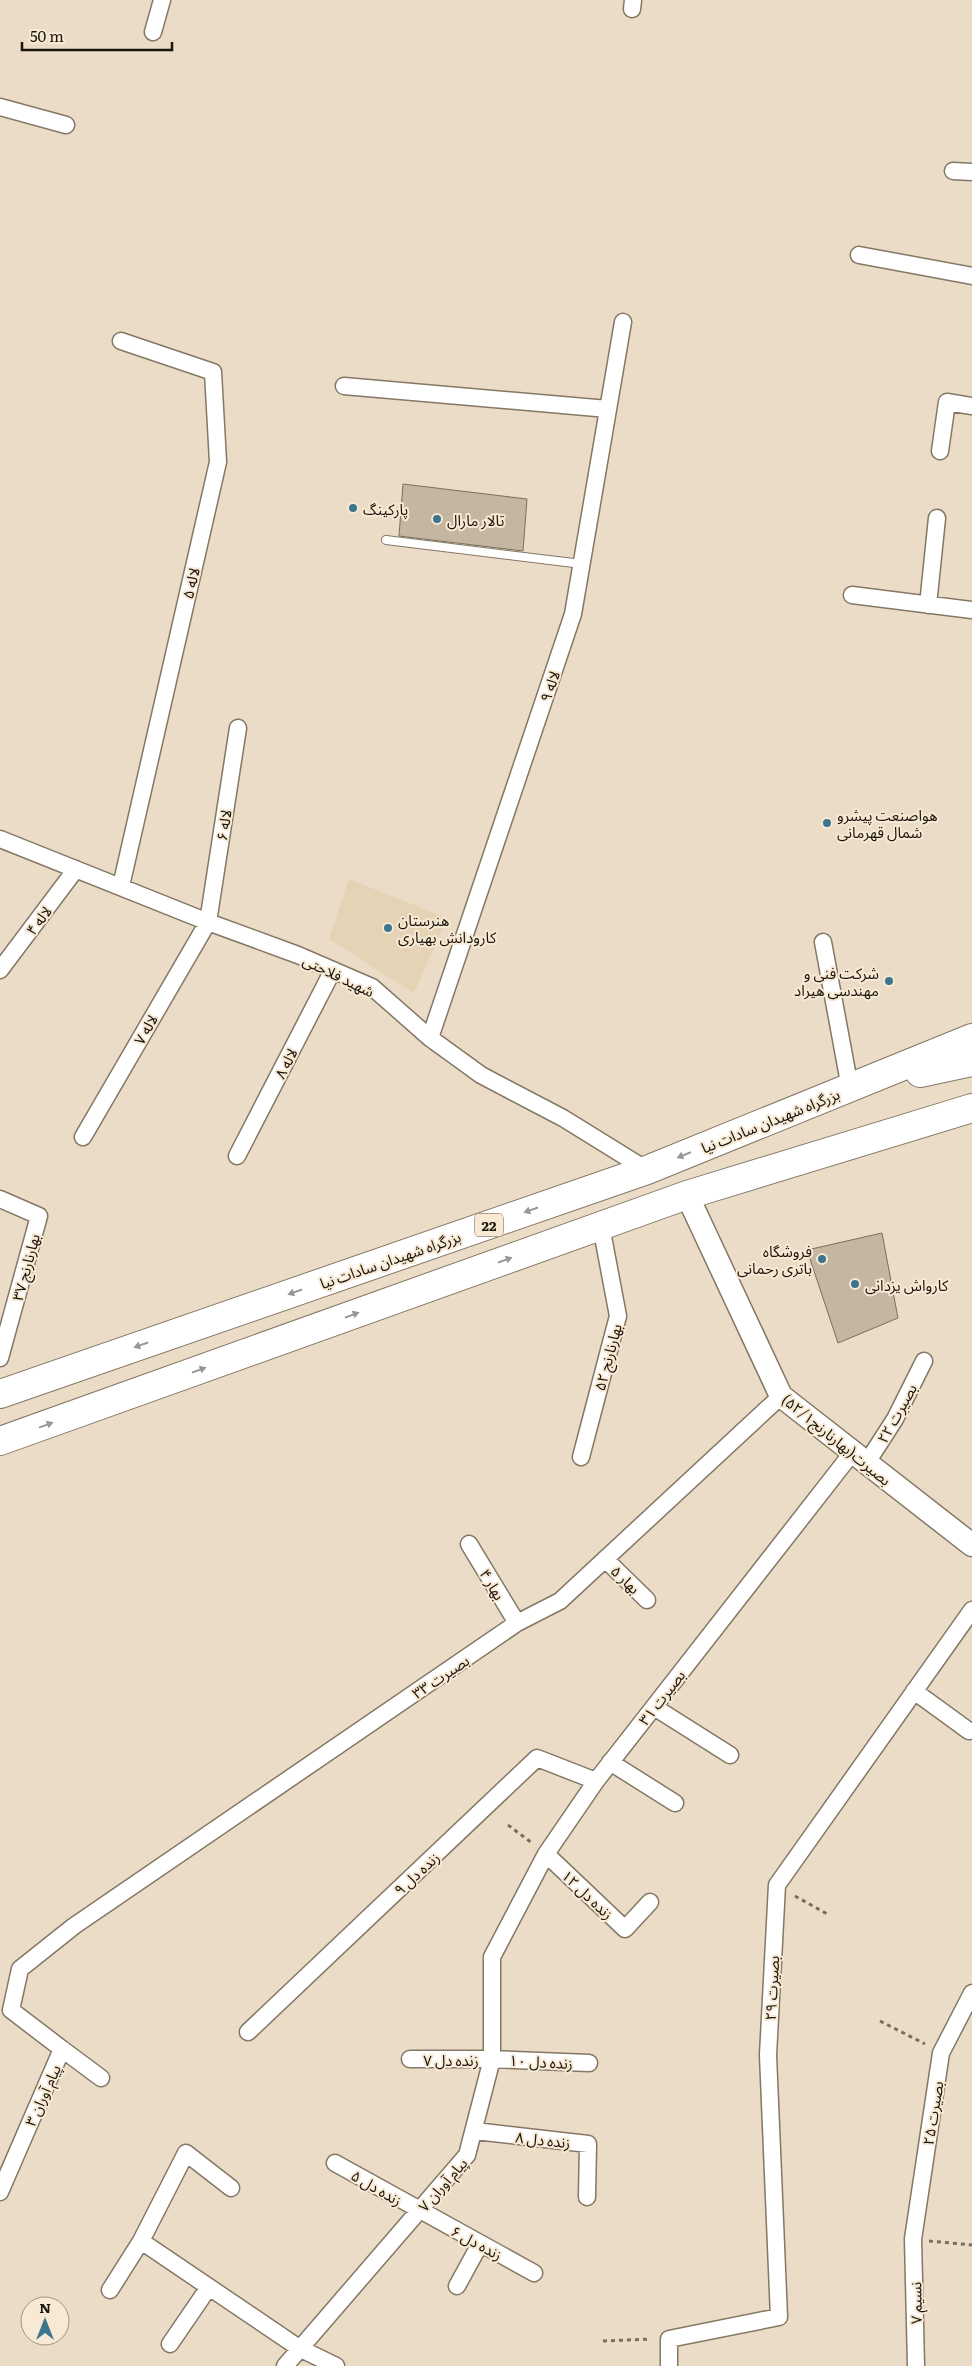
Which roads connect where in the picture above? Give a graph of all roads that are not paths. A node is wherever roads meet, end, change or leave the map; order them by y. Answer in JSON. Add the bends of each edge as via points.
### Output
{"nodes":[{"id":1,"x":162,"y":0,"type":"edge"},
{"id":2,"x":153,"y":32,"type":"dead end"},
{"id":3,"x":0,"y":107,"type":"edge"},
{"id":4,"x":66,"y":125,"type":"dead end"},
{"id":5,"x":953,"y":170,"type":"dead end"},
{"id":6,"x":972,"y":172,"type":"edge"},
{"id":7,"x":859,"y":255,"type":"dead end"},
{"id":8,"x":972,"y":276,"type":"edge"},
{"id":9,"x":623,"y":322,"type":"dead end"},
{"id":10,"x":121,"y":341,"type":"dead end"},
{"id":11,"x":344,"y":386,"type":"dead end"},
{"id":12,"x":972,"y":406,"type":"edge"},
{"id":13,"x":608,"y":409,"type":"junction"},
{"id":14,"x":940,"y":451,"type":"dead end"},
{"id":15,"x":937,"y":518,"type":"dead end"},
{"id":16,"x":386,"y":540,"type":"dead end"},
{"id":17,"x":582,"y":564,"type":"junction"},
{"id":18,"x":852,"y":595,"type":"dead end"},
{"id":19,"x":928,"y":605,"type":"junction"},
{"id":20,"x":972,"y":610,"type":"edge"},
{"id":21,"x":238,"y":728,"type":"dead end"},
{"id":22,"x":0,"y":839,"type":"edge"},
{"id":23,"x":76,"y":869,"type":"junction"},
{"id":24,"x":121,"y":886,"type":"junction"},
{"id":25,"x":208,"y":922,"type":"junction"},
{"id":26,"x":823,"y":942,"type":"dead end"},
{"id":27,"x":0,"y":970,"type":"edge"},
{"id":28,"x":333,"y":970,"type":"junction"},
{"id":29,"x":430,"y":1038,"type":"junction"},
{"id":30,"x":972,"y":1038,"type":"edge"},
{"id":31,"x":972,"y":1062,"type":"edge"},
{"id":32,"x":850,"y":1088,"type":"junction"},
{"id":33,"x":972,"y":1108,"type":"edge"},
{"id":34,"x":83,"y":1136,"type":"dead end"},
{"id":35,"x":237,"y":1156,"type":"dead end"},
{"id":36,"x":647,"y":1170,"type":"junction"},
{"id":37,"x":687,"y":1196,"type":"junction"},
{"id":38,"x":0,"y":1199,"type":"edge"},
{"id":39,"x":601,"y":1226,"type":"junction"},
{"id":40,"x":0,"y":1358,"type":"edge"},
{"id":41,"x":924,"y":1361,"type":"dead end"},
{"id":42,"x":0,"y":1394,"type":"edge"},
{"id":43,"x":781,"y":1396,"type":"junction"},
{"id":44,"x":0,"y":1441,"type":"edge"},
{"id":45,"x":581,"y":1457,"type":"dead end"},
{"id":46,"x":859,"y":1458,"type":"junction"},
{"id":47,"x":469,"y":1544,"type":"dead end"},
{"id":48,"x":972,"y":1545,"type":"edge"},
{"id":49,"x":605,"y":1559,"type":"junction"},
{"id":50,"x":647,"y":1600,"type":"dead end"},
{"id":51,"x":972,"y":1610,"type":"edge"},
{"id":52,"x":517,"y":1624,"type":"junction"},
{"id":53,"x":914,"y":1691,"type":"junction"},
{"id":54,"x":654,"y":1707,"type":"junction"},
{"id":55,"x":968,"y":1731,"type":"dead end"},
{"id":56,"x":730,"y":1755,"type":"dead end"},
{"id":57,"x":610,"y":1762,"type":"junction"},
{"id":58,"x":596,"y":1781,"type":"junction"},
{"id":59,"x":674,"y":1803,"type":"dead end"},
{"id":60,"x":546,"y":1854,"type":"junction"},
{"id":61,"x":650,"y":1902,"type":"dead end"},
{"id":62,"x":74,"y":1926,"type":"joint"},
{"id":63,"x":492,"y":1957,"type":"joint"},
{"id":64,"x":972,"y":1993,"type":"edge"},
{"id":65,"x":248,"y":2032,"type":"dead end"},
{"id":66,"x":62,"y":2049,"type":"junction"},
{"id":67,"x":492,"y":2058,"type":"junction"},
{"id":68,"x":410,"y":2059,"type":"dead end"},
{"id":69,"x":589,"y":2063,"type":"dead end"},
{"id":70,"x":101,"y":2078,"type":"dead end"},
{"id":71,"x":475,"y":2131,"type":"junction"},
{"id":72,"x":335,"y":2163,"type":"dead end"},
{"id":73,"x":2,"y":2181,"type":"edge"},
{"id":74,"x":231,"y":2188,"type":"dead end"},
{"id":75,"x":586,"y":2197,"type":"dead end"},
{"id":76,"x":419,"y":2211,"type":"junction"},
{"id":77,"x":913,"y":2239,"type":"joint"},
{"id":78,"x":141,"y":2241,"type":"junction"},
{"id":79,"x":480,"y":2244,"type":"junction"},
{"id":80,"x":534,"y":2273,"type":"dead end"},
{"id":81,"x":457,"y":2286,"type":"dead end"},
{"id":82,"x":209,"y":2287,"type":"junction"},
{"id":83,"x":110,"y":2290,"type":"dead end"},
{"id":84,"x":170,"y":2344,"type":"dead end"},
{"id":85,"x":299,"y":2348,"type":"junction"},
{"id":86,"x":285,"y":2366,"type":"edge"},
{"id":87,"x":336,"y":2366,"type":"edge"},
{"id":88,"x":669,"y":2366,"type":"edge"},
{"id":89,"x":916,"y":2366,"type":"edge"}],
"edges":[{"from":1,"to":2,"type":"street"},
{"from":3,"to":4,"type":"street"},
{"from":5,"to":6,"type":"street"},
{"from":7,"to":8,"type":"street"},
{"from":9,"to":13,"type":"street","name":"لاله ۹"},
{"from":10,"to":24,"type":"street","name":"لاله ۵","via":[[213,372],[218,462]]},
{"from":11,"to":13,"type":"street"},
{"from":12,"to":14,"type":"street","via":[[947,402]]},
{"from":13,"to":17,"type":"street","name":"لاله ۹"},
{"from":15,"to":19,"type":"street"},
{"from":16,"to":17,"type":"lane"},
{"from":17,"to":29,"type":"street","name":"لاله ۹","via":[[573,614]]},
{"from":18,"to":19,"type":"street"},
{"from":19,"to":20,"type":"street"},
{"from":21,"to":25,"type":"street","name":"لاله ۶"},
{"from":22,"to":23,"type":"street","name":"شهید فلاحتی"},
{"from":23,"to":24,"type":"street","name":"شهید فلاحتی"},
{"from":23,"to":27,"type":"street","name":"لاله ۴"},
{"from":24,"to":25,"type":"street","name":"شهید فلاحتی"},
{"from":25,"to":28,"type":"street","name":"شهید فلاحتی"},
{"from":25,"to":34,"type":"street","name":"لاله ۷"},
{"from":26,"to":32,"type":"street"},
{"from":28,"to":29,"type":"street","name":"شهید فلاحتی","via":[[372,987]]},
{"from":28,"to":35,"type":"street","name":"لاله ۸"},
{"from":29,"to":36,"type":"street","name":"شهید فلاحتی","via":[[481,1074],[563,1118]]},
{"from":30,"to":32,"type":"highway","name":"بزرگراه شهیدان سادات نیا","number":"22"},
{"from":31,"to":32,"type":"highway"},
{"from":32,"to":36,"type":"highway","name":"بزرگراه شهیدان سادات نیا","number":"22","one_way":true},
{"from":33,"to":37,"type":"highway"},
{"from":36,"to":42,"type":"highway","name":"بزرگراه شهیدان سادات نیا","number":"22","one_way":true},
{"from":37,"to":39,"type":"highway"},
{"from":37,"to":43,"type":"street","name":"بصیرت(بهارنارنج۵۲/۱)"},
{"from":38,"to":40,"type":"street","name":"بهارنارنج ۳۷","via":[[39,1216]]},
{"from":44,"to":39,"type":"highway","one_way":true},
{"from":39,"to":45,"type":"street","name":"بهارنارنج ۵۲","via":[[618,1316]]},
{"from":41,"to":46,"type":"street","name":"بصیرت ۲۲","via":[[895,1419]]},
{"from":43,"to":46,"type":"street","name":"بصیرت(بهارنارنج۵۲/۱)"},
{"from":43,"to":49,"type":"street","name":"بصیرت ۳۳"},
{"from":46,"to":48,"type":"street","name":"بصیرت(بهارنارنج۵۲/۱)"},
{"from":46,"to":54,"type":"street","name":"بصیرت ۳۱"},
{"from":47,"to":52,"type":"street","name":"بهار ۴"},
{"from":49,"to":50,"type":"street","name":"بهار ۵"},
{"from":49,"to":52,"type":"street","name":"بصیرت ۳۳","via":[[560,1601]]},
{"from":51,"to":53,"type":"street"},
{"from":52,"to":62,"type":"street","name":"بصیرت ۳۳"},
{"from":53,"to":55,"type":"street"},
{"from":53,"to":88,"type":"street","name":"بصیرت ۲۹","via":[[777,1885],[768,2055],[779,2317],[669,2339]]},
{"from":54,"to":56,"type":"street"},
{"from":54,"to":57,"type":"street","name":"بصیرت ۳۱"},
{"from":57,"to":58,"type":"street","name":"بصیرت ۳۱"},
{"from":57,"to":59,"type":"street"},
{"from":58,"to":60,"type":"street","name":"بصیرت ۳۱"},
{"from":58,"to":65,"type":"street","name":"زنده دل ۹","via":[[537,1758]]},
{"from":60,"to":61,"type":"street","name":"زنده دل ۱۲","via":[[625,1929]]},
{"from":60,"to":63,"type":"street","name":"بصیرت ۳۱"},
{"from":62,"to":66,"type":"street","name":"پیام آوران ۳","via":[[20,1969],[11,2010]]},
{"from":63,"to":67,"type":"street","name":"پیام آوران ۷"},
{"from":64,"to":77,"type":"street","name":"بصیرت ۲۵","via":[[941,2053]]},
{"from":66,"to":70,"type":"street"},
{"from":66,"to":73,"type":"street","name":"پیام آوران ۳"},
{"from":67,"to":68,"type":"street","name":"زنده دل ۷"},
{"from":67,"to":69,"type":"street","name":"زنده دل ۱۰"},
{"from":67,"to":71,"type":"street","name":"پیام آوران ۷"},
{"from":71,"to":75,"type":"street","name":"زنده دل ۸","via":[[588,2144]]},
{"from":71,"to":76,"type":"street","name":"پیام آوران ۷","via":[[467,2156]]},
{"from":72,"to":76,"type":"street","name":"زنده دل ۵"},
{"from":74,"to":78,"type":"street","via":[[186,2153]]},
{"from":76,"to":79,"type":"street","name":"زنده دل ۶"},
{"from":76,"to":85,"type":"street","name":"پیام آوران ۷"},
{"from":77,"to":89,"type":"street","name":"نسیم ۷"},
{"from":78,"to":82,"type":"street"},
{"from":78,"to":83,"type":"street"},
{"from":79,"to":80,"type":"street","name":"زنده دل ۶"},
{"from":79,"to":81,"type":"street"},
{"from":82,"to":84,"type":"street"},
{"from":82,"to":85,"type":"street"},
{"from":85,"to":86,"type":"street","name":"پیام آوران ۷"},
{"from":85,"to":87,"type":"street"}]}
